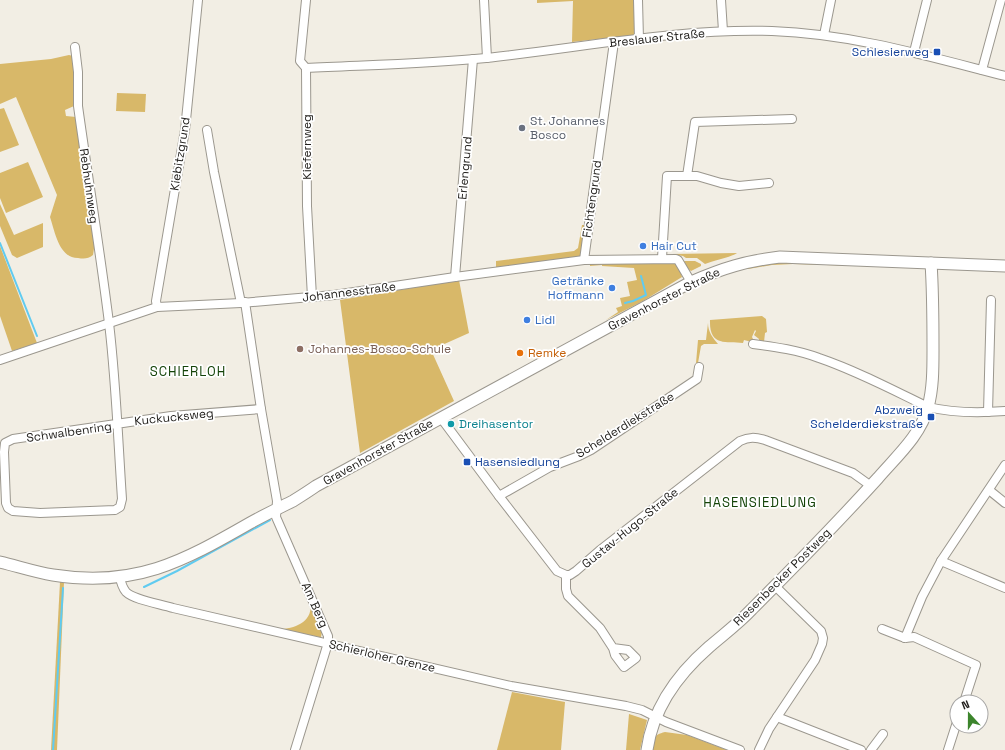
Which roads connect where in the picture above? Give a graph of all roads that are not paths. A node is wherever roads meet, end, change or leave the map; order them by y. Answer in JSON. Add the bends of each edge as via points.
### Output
{"nodes":[{"id":1,"x":198,"y":0,"type":"edge"},
{"id":2,"x":306,"y":0,"type":"edge"},
{"id":3,"x":484,"y":0,"type":"edge"},
{"id":4,"x":638,"y":0,"type":"edge"},
{"id":5,"x":721,"y":0,"type":"edge"},
{"id":6,"x":831,"y":0,"type":"edge"},
{"id":7,"x":927,"y":0,"type":"edge"},
{"id":8,"x":1000,"y":0,"type":"edge"},
{"id":9,"x":723,"y":31,"type":"junction"},
{"id":10,"x":824,"y":35,"type":"junction"},
{"id":11,"x":639,"y":39,"type":"junction"},
{"id":12,"x":614,"y":42,"type":"junction"},
{"id":13,"x":75,"y":47,"type":"dead end"},
{"id":14,"x":914,"y":52,"type":"junction"},
{"id":15,"x":487,"y":58,"type":"junction"},
{"id":16,"x":473,"y":59,"type":"junction"},
{"id":17,"x":306,"y":68,"type":"junction"},
{"id":18,"x":982,"y":70,"type":"junction"},
{"id":19,"x":1005,"y":76,"type":"edge"},
{"id":20,"x":792,"y":119,"type":"dead end"},
{"id":21,"x":207,"y":130,"type":"dead end"},
{"id":22,"x":687,"y":176,"type":"junction"},
{"id":23,"x":769,"y":183,"type":"dead end"},
{"id":24,"x":662,"y":258,"type":"junction"},
{"id":25,"x":584,"y":260,"type":"junction"},
{"id":26,"x":932,"y":263,"type":"junction"},
{"id":27,"x":1005,"y":266,"type":"edge"},
{"id":28,"x":455,"y":277,"type":"junction"},
{"id":29,"x":692,"y":282,"type":"junction"},
{"id":30,"x":312,"y":297,"type":"junction"},
{"id":31,"x":991,"y":300,"type":"dead end"},
{"id":32,"x":243,"y":302,"type":"junction"},
{"id":33,"x":157,"y":307,"type":"junction"},
{"id":34,"x":109,"y":324,"type":"junction"},
{"id":35,"x":753,"y":344,"type":"dead end"},
{"id":36,"x":0,"y":360,"type":"edge"},
{"id":37,"x":698,"y":367,"type":"dead end"},
{"id":38,"x":928,"y":407,"type":"junction"},
{"id":39,"x":261,"y":409,"type":"junction"},
{"id":40,"x":1005,"y":411,"type":"edge"},
{"id":41,"x":988,"y":412,"type":"junction"},
{"id":42,"x":441,"y":418,"type":"junction"},
{"id":43,"x":117,"y":425,"type":"junction"},
{"id":44,"x":1005,"y":465,"type":"edge"},
{"id":45,"x":871,"y":486,"type":"junction"},
{"id":46,"x":989,"y":490,"type":"junction"},
{"id":47,"x":499,"y":496,"type":"junction"},
{"id":48,"x":1005,"y":503,"type":"edge"},
{"id":49,"x":277,"y":509,"type":"junction"},
{"id":50,"x":941,"y":561,"type":"junction"},
{"id":51,"x":0,"y":562,"type":"edge"},
{"id":52,"x":566,"y":575,"type":"junction"},
{"id":53,"x":120,"y":577,"type":"junction"},
{"id":54,"x":775,"y":586,"type":"junction"},
{"id":55,"x":1005,"y":588,"type":"edge"},
{"id":56,"x":882,"y":629,"type":"dead end"},
{"id":57,"x":905,"y":638,"type":"junction"},
{"id":58,"x":328,"y":643,"type":"junction"},
{"id":59,"x":613,"y":648,"type":"dead end"},
{"id":60,"x":967,"y":694,"type":"edge"},
{"id":61,"x":655,"y":716,"type":"junction"},
{"id":62,"x":777,"y":717,"type":"junction"},
{"id":63,"x":883,"y":734,"type":"dead end"},
{"id":64,"x":953,"y":734,"type":"edge"},
{"id":65,"x":295,"y":750,"type":"edge"},
{"id":66,"x":647,"y":750,"type":"edge"},
{"id":67,"x":740,"y":750,"type":"edge"},
{"id":68,"x":759,"y":750,"type":"edge"},
{"id":69,"x":861,"y":750,"type":"edge"},
{"id":70,"x":872,"y":750,"type":"edge"},
{"id":71,"x":948,"y":750,"type":"edge"}],
"edges":[{"from":1,"to":33,"type":"street","name":"Kiebitzgrund","via":[[185,130]]},
{"from":2,"to":17,"type":"street","name":"Kiefernweg","via":[[300,62]]},
{"from":3,"to":15,"type":"street"},
{"from":4,"to":11,"type":"street"},
{"from":5,"to":9,"type":"street"},
{"from":6,"to":10,"type":"street"},
{"from":7,"to":14,"type":"street"},
{"from":8,"to":18,"type":"street"},
{"from":9,"to":10,"type":"street","name":"Breslauer Straße"},
{"from":9,"to":11,"type":"street","name":"Breslauer Straße"},
{"from":10,"to":14,"type":"street","name":"Breslauer Straße","via":[[878,43]]},
{"from":11,"to":12,"type":"street","name":"Breslauer Straße"},
{"from":12,"to":15,"type":"street","name":"Breslauer Straße"},
{"from":12,"to":25,"type":"street","name":"Fichtengrund"},
{"from":13,"to":34,"type":"street","name":"Rebhuhnweg","via":[[78,106]]},
{"from":14,"to":18,"type":"street","name":"Breslauer Straße"},
{"from":15,"to":16,"type":"street","name":"Breslauer Straße"},
{"from":16,"to":17,"type":"street","name":"Breslauer Straße"},
{"from":16,"to":28,"type":"street","name":"Erlengrund"},
{"from":17,"to":30,"type":"street","name":"Kiefernweg","via":[[307,206]]},
{"from":18,"to":19,"type":"street","name":"Breslauer Straße"},
{"from":20,"to":22,"type":"street","via":[[694,122]]},
{"from":21,"to":32,"type":"street","name":"Am Berg"},
{"from":22,"to":23,"type":"street","via":[[739,186]]},
{"from":22,"to":24,"type":"street","via":[[667,176]]},
{"from":24,"to":25,"type":"street","name":"Johannesstraße"},
{"from":24,"to":29,"type":"street","name":"Johannesstraße","via":[[678,260]]},
{"from":25,"to":28,"type":"street","name":"Johannesstraße"},
{"from":26,"to":27,"type":"main road","name":"Gravenhorster Straße"},
{"from":26,"to":29,"type":"main road","name":"Gravenhorster Straße","via":[[780,258],[736,265]]},
{"from":26,"to":38,"type":"main road","name":"Riesenbecker Postweg","via":[[933,365]]},
{"from":28,"to":30,"type":"street","name":"Johannesstraße","via":[[384,289]]},
{"from":29,"to":42,"type":"main road","name":"Gravenhorster Straße"},
{"from":30,"to":32,"type":"street","name":"Johannesstraße"},
{"from":31,"to":41,"type":"street"},
{"from":32,"to":33,"type":"street","name":"Johannesstraße"},
{"from":32,"to":39,"type":"street","name":"Am Berg"},
{"from":33,"to":34,"type":"street","name":"Johannesstraße"},
{"from":34,"to":36,"type":"street","name":"Johannesstraße"},
{"from":34,"to":43,"type":"street","name":"Kuckucksweg"},
{"from":35,"to":38,"type":"street","via":[[793,350],[820,358]]},
{"from":37,"to":47,"type":"street","name":"Schelderdiekstraße","via":[[697,379],[592,450],[550,467]]},
{"from":38,"to":41,"type":"street","via":[[939,410]]},
{"from":38,"to":45,"type":"main road","name":"Riesenbecker Postweg","via":[[910,442]]},
{"from":39,"to":43,"type":"street","name":"Kuckucksweg","via":[[171,416]]},
{"from":39,"to":49,"type":"street","name":"Am Berg"},
{"from":40,"to":41,"type":"street"},
{"from":42,"to":47,"type":"street"},
{"from":42,"to":49,"type":"main road","name":"Gravenhorster Straße"},
{"from":43,"to":43,"type":"street","name":"Schwalbenring","via":[[14,439],[5,443],[8,508],[13,511],[40,513],[115,510],[120,507],[123,501]]},
{"from":44,"to":46,"type":"street"},
{"from":45,"to":52,"type":"street","name":"Gustav-Hugo-Straße","via":[[853,473],[765,440],[756,437],[740,440],[576,571]]},
{"from":45,"to":54,"type":"main road","name":"Riesenbecker Postweg"},
{"from":46,"to":48,"type":"street"},
{"from":46,"to":50,"type":"street"},
{"from":47,"to":52,"type":"street","via":[[557,571]]},
{"from":49,"to":53,"type":"main road","name":"Gravenhorster Straße","via":[[180,561],[140,574]]},
{"from":49,"to":58,"type":"street","name":"Am Berg","via":[[276,517],[328,636]]},
{"from":50,"to":55,"type":"street"},
{"from":50,"to":57,"type":"street"},
{"from":51,"to":53,"type":"main road","name":"Gravenhorster Straße","via":[[54,575]]},
{"from":52,"to":59,"type":"street","via":[[568,596],[593,620]]},
{"from":53,"to":58,"type":"street","name":"Schierloher Grenze","via":[[126,592],[132,596],[173,608]]},
{"from":54,"to":61,"type":"main road","name":"Riesenbecker Postweg","via":[[689,667],[671,688]]},
{"from":54,"to":62,"type":"street","via":[[821,631],[823,638],[815,660]]},
{"from":56,"to":57,"type":"street"},
{"from":57,"to":60,"type":"street","via":[[914,637],[976,665]]},
{"from":58,"to":61,"type":"street","name":"Schierloher Grenze","via":[[511,686],[626,706]]},
{"from":58,"to":65,"type":"street","name":"Am Berg"},
{"from":61,"to":66,"type":"main road","name":"Riesenbecker Postweg"},
{"from":61,"to":67,"type":"street","name":"Schierloher Grenze"},
{"from":62,"to":68,"type":"street"},
{"from":62,"to":69,"type":"street"},
{"from":63,"to":70,"type":"street"},
{"from":64,"to":71,"type":"street"}]}
